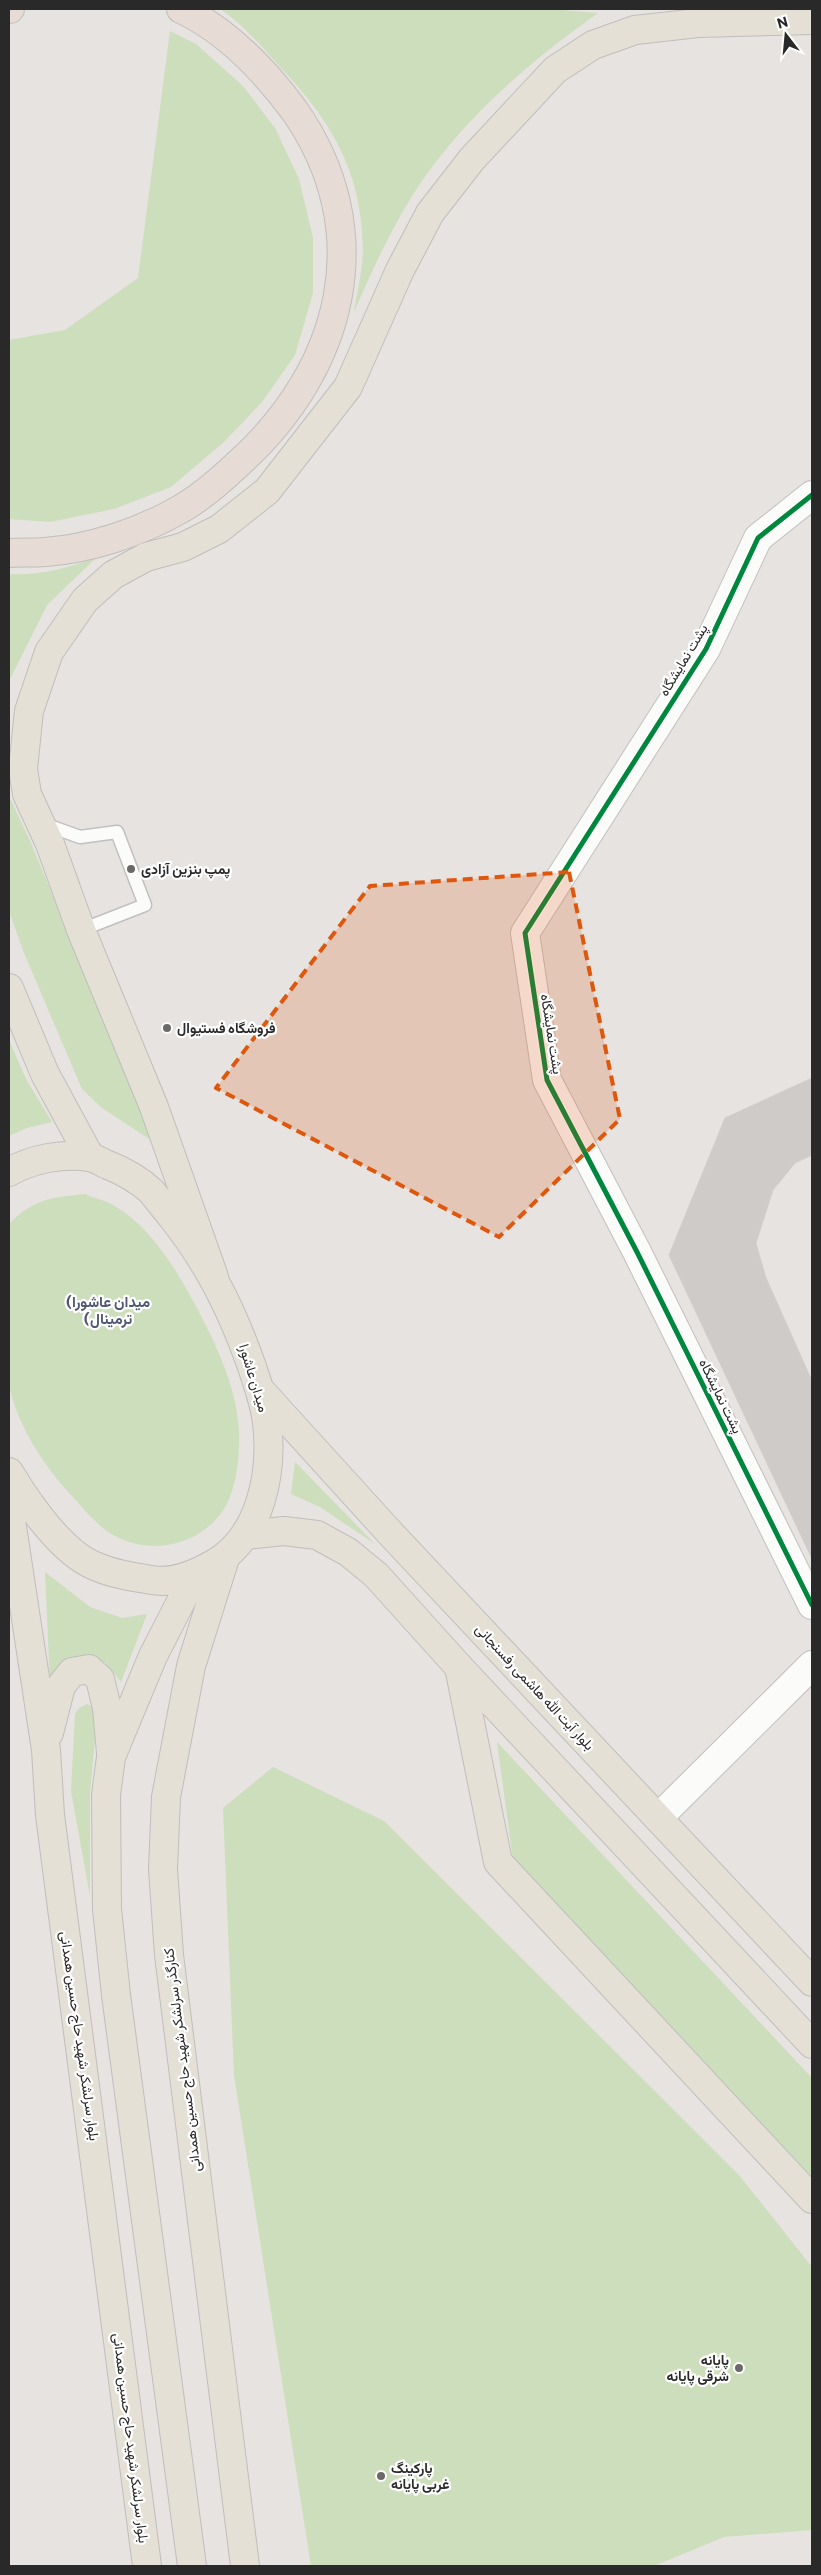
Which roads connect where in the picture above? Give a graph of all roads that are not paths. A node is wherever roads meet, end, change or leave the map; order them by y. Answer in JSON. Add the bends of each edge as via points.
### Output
{"nodes":[{"id":1,"x":181,"y":9,"type":"edge"},
{"id":2,"x":812,"y":20,"type":"edge"},
{"id":3,"x":812,"y":495,"type":"edge"},
{"id":4,"x":9,"y":553,"type":"edge"},
{"id":5,"x":9,"y":773,"type":"edge"},
{"id":6,"x":27,"y":794,"type":"junction"},
{"id":7,"x":41,"y":824,"type":"junction"},
{"id":8,"x":81,"y":930,"type":"junction"},
{"id":9,"x":9,"y":988,"type":"edge"},
{"id":10,"x":90,"y":1157,"type":"junction"},
{"id":11,"x":9,"y":1172,"type":"edge"},
{"id":12,"x":214,"y":1277,"type":"junction"},
{"id":13,"x":259,"y":1390,"type":"junction"},
{"id":14,"x":9,"y":1472,"type":"edge"},
{"id":15,"x":9,"y":1507,"type":"edge"},
{"id":16,"x":245,"y":1535,"type":"junction"},
{"id":17,"x":225,"y":1558,"type":"junction"},
{"id":18,"x":194,"y":1576,"type":"junction"},
{"id":19,"x":812,"y":1605,"type":"edge"},
{"id":20,"x":812,"y":1665,"type":"edge"},
{"id":21,"x":459,"y":1668,"type":"junction"},
{"id":22,"x":46,"y":1750,"type":"junction"},
{"id":23,"x":111,"y":1757,"type":"junction"},
{"id":24,"x":658,"y":1818,"type":"junction"},
{"id":25,"x":628,"y":1848,"type":"junction"},
{"id":26,"x":812,"y":1982,"type":"edge"},
{"id":27,"x":812,"y":2044,"type":"edge"},
{"id":28,"x":812,"y":2200,"type":"edge"},
{"id":29,"x":148,"y":2566,"type":"edge"},
{"id":30,"x":192,"y":2566,"type":"edge"},
{"id":31,"x":244,"y":2566,"type":"edge"}],
"edges":[{"from":1,"to":4,"type":"highway","via":[[209,25],[256,65],[281,92],[311,135],[326,170],[337,210],[341,249],[339,288],[325,346],[294,402],[268,436],[194,501],[147,525],[99,542],[44,552]]},
{"from":2,"to":6,"type":"main road","via":[[698,23],[635,30],[592,45],[555,70],[472,158],[430,214],[400,270],[348,387],[267,491],[219,529],[183,548],[146,557],[113,575],[85,600],[49,652],[29,711],[23,769]]},
{"from":3,"to":19,"type":"street","name":"پشت نمایشگاه","via":[[758,538],[706,649],[525,933],[547,1080],[637,1252]]},
{"from":5,"to":6,"type":"main road"},
{"from":6,"to":7,"type":"main road"},
{"from":7,"to":8,"type":"main road"},
{"from":7,"to":8,"type":"lane","via":[[80,837],[117,832],[145,905]]},
{"from":8,"to":12,"type":"main road","via":[[154,1107]]},
{"from":9,"to":10,"type":"main road","via":[[45,1074]]},
{"from":10,"to":11,"type":"main road","name":"میدان عاشورا","via":[[56,1157],[24,1164]]},
{"from":10,"to":12,"type":"main road","name":"میدان عاشورا","via":[[122,1171],[150,1191]]},
{"from":12,"to":13,"type":"main road","name":"میدان عاشورا","via":[[233,1316]]},
{"from":13,"to":16,"type":"main road","name":"میدان عاشورا","via":[[267,1422],[269,1460],[261,1503]]},
{"from":13,"to":24,"type":"main road","name":"بلوار آیت الله هاشمی رفسنجانی"},
{"from":14,"to":18,"type":"main road","name":"میدان عاشورا","via":[[27,1502],[66,1546],[93,1566],[159,1581]]},
{"from":15,"to":22,"type":"main road","name":"بلوار سرلشکر شهید حاج حسین همدانی"},
{"from":16,"to":17,"type":"main road","name":"میدان عاشورا"},
{"from":16,"to":21,"type":"main road","via":[[284,1531],[318,1535],[348,1552],[376,1576]]},
{"from":17,"to":18,"type":"main road","name":"میدان عاشورا"},
{"from":17,"to":31,"type":"main road","name":"کنارگذر سرلشکر شهید حاج حسین همدانی","via":[[191,1666],[166,1797],[163,1868],[169,1955]]},
{"from":18,"to":23,"type":"main road","via":[[153,1656]]},
{"from":20,"to":24,"type":"street"},
{"from":21,"to":25,"type":"main road"},
{"from":21,"to":28,"type":"main road","via":[[498,1862]]},
{"from":22,"to":23,"type":"main road","via":[[61,1686],[72,1672],[89,1668],[100,1679],[107,1708]]},
{"from":22,"to":29,"type":"main road","name":"بلوار سرلشکر شهید حاج حسین همدانی","via":[[50,1815]]},
{"from":23,"to":30,"type":"main road","via":[[106,1795],[107,1909]]},
{"from":24,"to":25,"type":"main road"},
{"from":24,"to":26,"type":"main road","name":"بلوار آیت الله هاشمی رفسنجانی"},
{"from":25,"to":27,"type":"main road"}]}
